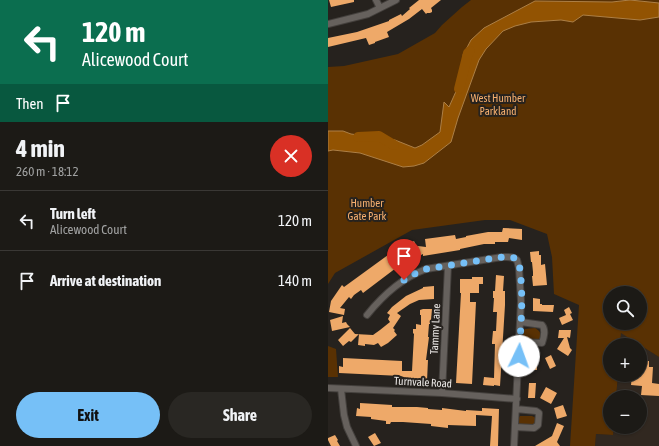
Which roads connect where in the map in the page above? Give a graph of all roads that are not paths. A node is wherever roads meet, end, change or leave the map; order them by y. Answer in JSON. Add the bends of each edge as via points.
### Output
{"nodes":[{"id":1,"x":376,"y":0,"type":"edge"},
{"id":2,"x":396,"y":0,"type":"edge"},
{"id":3,"x":380,"y":8,"type":"junction"},
{"id":4,"x":328,"y":24,"type":"edge"},
{"id":5,"x":448,"y":266,"type":"junction"},
{"id":6,"x":367,"y":315,"type":"dead end"},
{"id":7,"x":521,"y":322,"type":"junction"},
{"id":8,"x":520,"y":342,"type":"junction"},
{"id":9,"x":328,"y":388,"type":"edge"},
{"id":10,"x":341,"y":389,"type":"junction"},
{"id":11,"x":442,"y":393,"type":"junction"},
{"id":12,"x":517,"y":399,"type":"junction"},
{"id":13,"x":516,"y":408,"type":"junction"},
{"id":14,"x":515,"y":427,"type":"junction"},
{"id":15,"x":356,"y":446,"type":"edge"},
{"id":16,"x":514,"y":446,"type":"edge"}],
"edges":[{"from":1,"to":3,"type":"street"},
{"from":2,"to":3,"type":"street"},
{"from":3,"to":4,"type":"street","via":[[368,14]]},
{"from":5,"to":6,"type":"street","via":[[426,269],[404,280]]},
{"from":5,"to":7,"type":"street","via":[[514,257],[520,268]]},
{"from":5,"to":11,"type":"street","name":"Tammy Lane"},
{"from":7,"to":8,"type":"street"},
{"from":7,"to":8,"type":"street","via":[[542,325],[544,333],[542,343]]},
{"from":8,"to":12,"type":"street"},
{"from":9,"to":10,"type":"street","name":"Turnvale Road"},
{"from":10,"to":11,"type":"street","name":"Turnvale Road"},
{"from":10,"to":15,"type":"street","via":[[347,427]]},
{"from":11,"to":12,"type":"street","name":"Turnvale Road"},
{"from":12,"to":13,"type":"street"},
{"from":13,"to":14,"type":"street"},
{"from":13,"to":14,"type":"street","via":[[539,413],[538,425],[534,428]]},
{"from":14,"to":16,"type":"street"}]}
